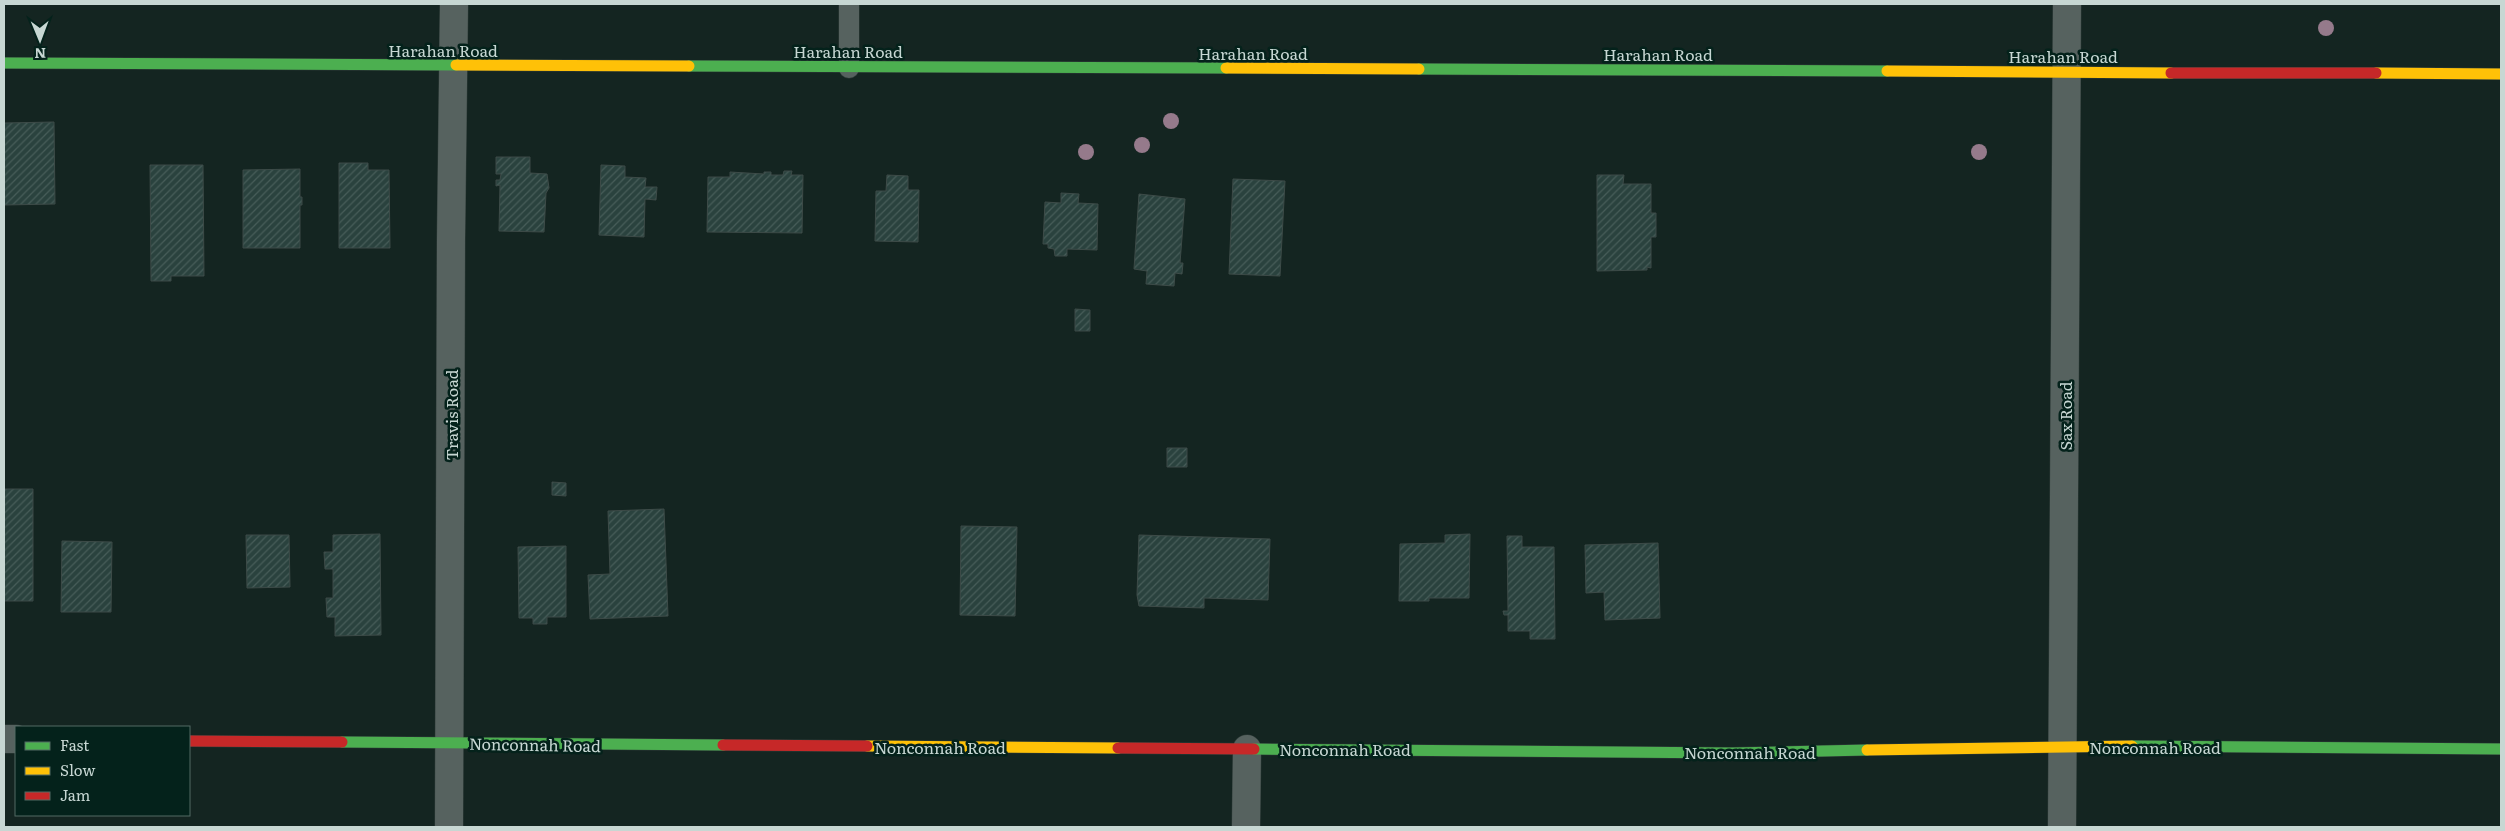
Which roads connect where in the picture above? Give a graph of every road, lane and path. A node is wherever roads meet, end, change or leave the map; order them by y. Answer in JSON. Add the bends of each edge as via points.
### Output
{"nodes":[{"id":1,"x":454,"y":4,"type":"edge"},
{"id":2,"x":849,"y":4,"type":"edge"},
{"id":3,"x":2067,"y":4,"type":"edge"},
{"id":4,"x":4,"y":63,"type":"edge"},
{"id":5,"x":454,"y":66,"type":"junction"},
{"id":6,"x":849,"y":68,"type":"junction"},
{"id":7,"x":2067,"y":72,"type":"junction"},
{"id":8,"x":2501,"y":74,"type":"edge"},
{"id":9,"x":190,"y":741,"type":"edge"},
{"id":10,"x":450,"y":743,"type":"junction"},
{"id":11,"x":2063,"y":746,"type":"junction"},
{"id":12,"x":1246,"y":749,"type":"junction"},
{"id":13,"x":2501,"y":749,"type":"edge"},
{"id":14,"x":449,"y":827,"type":"edge"},
{"id":15,"x":1246,"y":827,"type":"edge"},
{"id":16,"x":2062,"y":827,"type":"edge"}],
"edges":[{"from":1,"to":5,"type":"street","name":"Travis Road"},
{"from":2,"to":6,"type":"lane"},
{"from":3,"to":7,"type":"street","name":"Sax Road"},
{"from":4,"to":5,"type":"street","name":"Harahan Road"},
{"from":5,"to":6,"type":"street","name":"Harahan Road"},
{"from":5,"to":10,"type":"street","name":"Travis Road"},
{"from":6,"to":7,"type":"street","name":"Harahan Road"},
{"from":7,"to":8,"type":"street","name":"Harahan Road"},
{"from":7,"to":11,"type":"street","name":"Sax Road"},
{"from":9,"to":10,"type":"street","name":"Nonconnah Road"},
{"from":10,"to":12,"type":"street","name":"Nonconnah Road"},
{"from":10,"to":14,"type":"street","name":"Travis Road"},
{"from":11,"to":12,"type":"street","name":"Nonconnah Road","via":[[1732,753]]},
{"from":11,"to":13,"type":"street","name":"Nonconnah Road"},
{"from":11,"to":16,"type":"street","name":"Sax Road"},
{"from":12,"to":15,"type":"street"}]}
